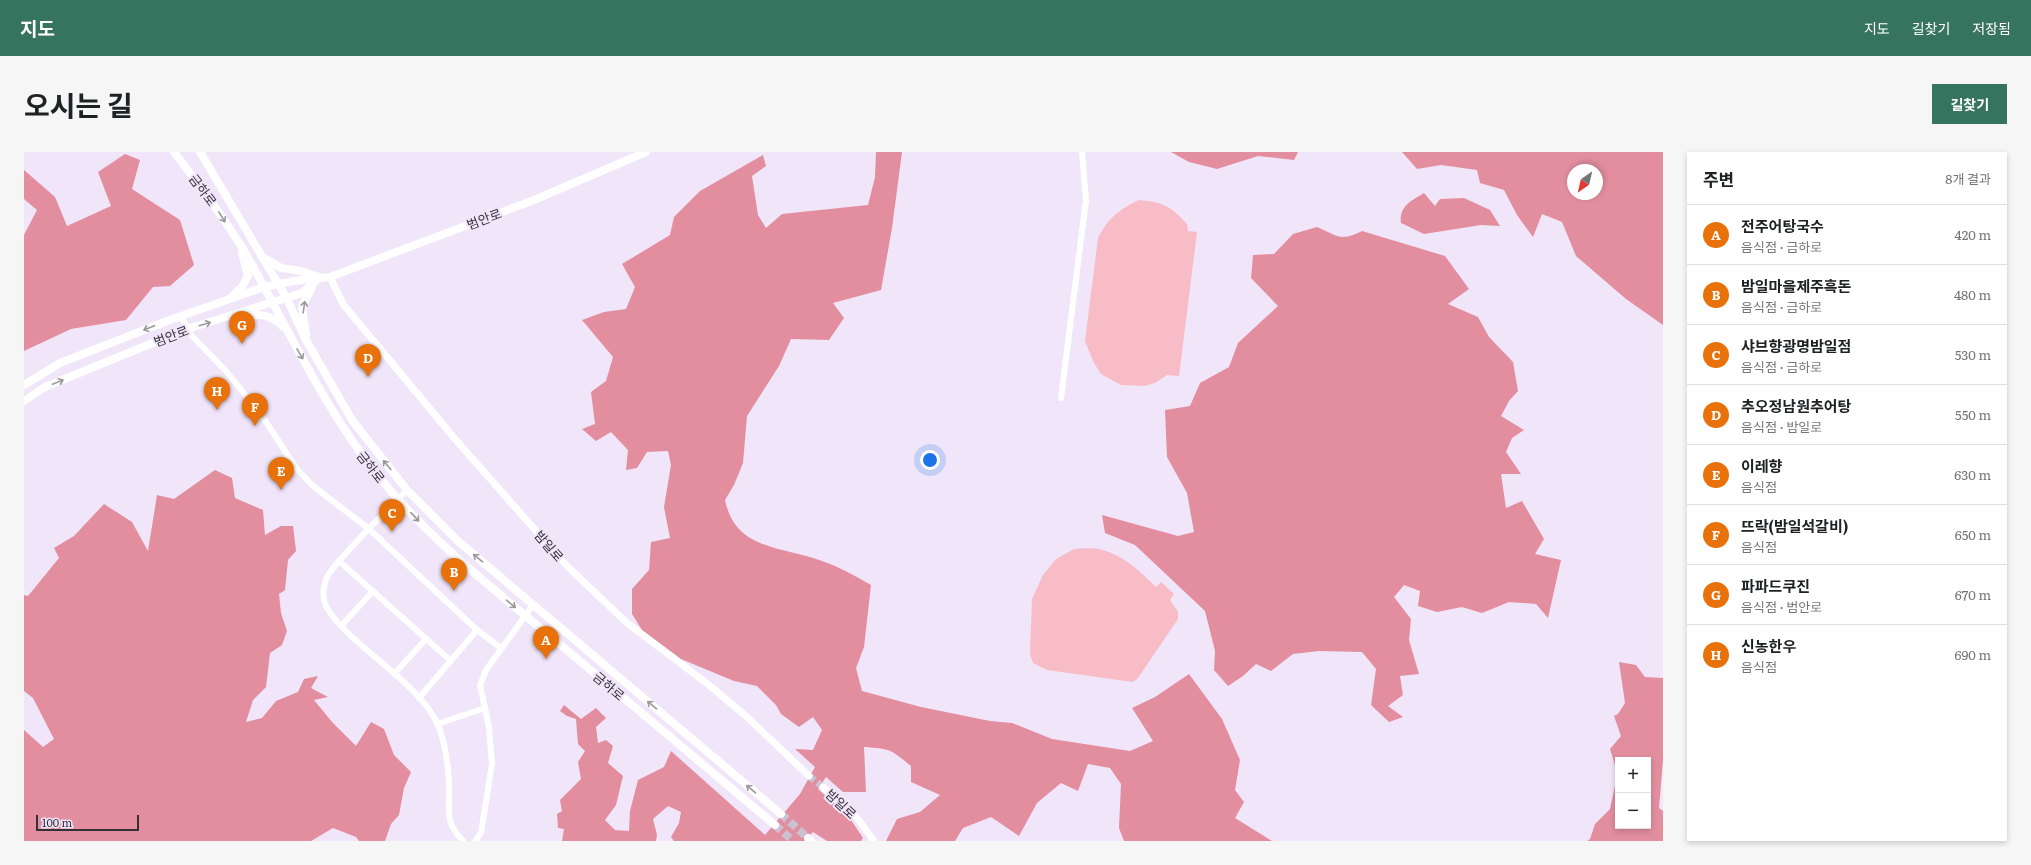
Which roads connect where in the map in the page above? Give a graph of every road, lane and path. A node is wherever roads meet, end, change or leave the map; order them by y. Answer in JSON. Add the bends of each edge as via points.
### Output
{"nodes":[{"id":1,"x":174,"y":152,"type":"edge"},
{"id":2,"x":200,"y":152,"type":"edge"},
{"id":3,"x":646,"y":152,"type":"edge"},
{"id":4,"x":1082,"y":152,"type":"edge"},
{"id":5,"x":242,"y":249,"type":"junction"},
{"id":6,"x":260,"y":255,"type":"junction"},
{"id":7,"x":330,"y":277,"type":"junction"},
{"id":8,"x":320,"y":278,"type":"junction"},
{"id":9,"x":279,"y":285,"type":"junction"},
{"id":10,"x":264,"y":287,"type":"junction"},
{"id":11,"x":286,"y":298,"type":"junction"},
{"id":12,"x":226,"y":301,"type":"junction"},
{"id":13,"x":272,"y":301,"type":"junction"},
{"id":14,"x":181,"y":317,"type":"junction"},
{"id":15,"x":225,"y":317,"type":"junction"},
{"id":16,"x":187,"y":329,"type":"junction"},
{"id":17,"x":286,"y":330,"type":"junction"},
{"id":18,"x":306,"y":340,"type":"junction"},
{"id":19,"x":24,"y":385,"type":"edge"},
{"id":20,"x":1061,"y":398,"type":"dead end"},
{"id":21,"x":24,"y":401,"type":"edge"},
{"id":22,"x":407,"y":490,"type":"junction"},
{"id":23,"x":398,"y":499,"type":"junction"},
{"id":24,"x":368,"y":528,"type":"junction"},
{"id":25,"x":339,"y":561,"type":"junction"},
{"id":26,"x":373,"y":591,"type":"junction"},
{"id":27,"x":533,"y":605,"type":"junction"},
{"id":28,"x":525,"y":615,"type":"junction"},
{"id":29,"x":341,"y":626,"type":"junction"},
{"id":30,"x":478,"y":630,"type":"junction"},
{"id":31,"x":426,"y":638,"type":"junction"},
{"id":32,"x":501,"y":648,"type":"junction"},
{"id":33,"x":451,"y":661,"type":"junction"},
{"id":34,"x":394,"y":674,"type":"junction"},
{"id":35,"x":419,"y":698,"type":"junction"},
{"id":36,"x":485,"y":708,"type":"junction"},
{"id":37,"x":437,"y":724,"type":"junction"},
{"id":38,"x":809,"y":776,"type":"tunnel mouth"},
{"id":39,"x":823,"y":787,"type":"tunnel mouth"},
{"id":40,"x":781,"y":814,"type":"tunnel mouth"},
{"id":41,"x":775,"y":824,"type":"tunnel mouth"},
{"id":42,"x":463,"y":841,"type":"edge"},
{"id":43,"x":475,"y":841,"type":"edge"},
{"id":44,"x":874,"y":841,"type":"edge"}],
"edges":[{"from":1,"to":5,"type":"main road","name":"금하로","one_way":true,"via":[[218,210]]},
{"from":2,"to":6,"type":"main road","name":"금하로"},
{"from":3,"to":7,"type":"main road","name":"범안로","via":[[534,200]]},
{"from":4,"to":20,"type":"street","via":[[1086,200]]},
{"from":5,"to":10,"type":"main road","name":"금하로"},
{"from":5,"to":12,"type":"main road","via":[[242,259],[248,276],[242,287]]},
{"from":6,"to":8,"type":"main road","via":[[281,268],[301,271]]},
{"from":6,"to":9,"type":"main road","name":"금하로"},
{"from":7,"to":8,"type":"main road","name":"범안로"},
{"from":7,"to":38,"type":"street","name":"밤일로","via":[[343,304],[455,439],[567,566],[627,623],[709,685]]},
{"from":8,"to":9,"type":"main road","name":"범안로"},
{"from":8,"to":11,"type":"main road","name":"범안로","via":[[302,293]]},
{"from":18,"to":8,"type":"main road","one_way":true,"via":[[302,306]]},
{"from":9,"to":10,"type":"main road","name":"범안로"},
{"from":9,"to":11,"type":"main road","name":"금하로"},
{"from":10,"to":12,"type":"main road","name":"범안로"},
{"from":10,"to":13,"type":"main road","name":"금하로"},
{"from":11,"to":13,"type":"main road","name":"범안로"},
{"from":11,"to":18,"type":"main road","name":"금하로"},
{"from":12,"to":14,"type":"main road","name":"범안로"},
{"from":13,"to":15,"type":"main road","name":"범안로"},
{"from":13,"to":17,"type":"main road","name":"금하로"},
{"from":14,"to":16,"type":"street"},
{"from":14,"to":19,"type":"main road","name":"범안로","one_way":true,"via":[[60,364]]},
{"from":16,"to":15,"type":"main road","name":"범안로","one_way":true},
{"from":15,"to":17,"type":"main road","via":[[265,314]]},
{"from":21,"to":16,"type":"main road","name":"범안로","one_way":true,"via":[[45,387]]},
{"from":16,"to":24,"type":"street","via":[[226,370],[262,416],[297,469],[313,486]]},
{"from":17,"to":23,"type":"main road","name":"금하로","one_way":true,"via":[[350,439]]},
{"from":22,"to":18,"type":"main road","name":"금하로","one_way":true,"via":[[352,420]]},
{"from":22,"to":23,"type":"street"},
{"from":27,"to":22,"type":"main road","name":"금하로","one_way":true,"via":[[459,542]]},
{"from":23,"to":24,"type":"street"},
{"from":23,"to":28,"type":"main road","name":"금하로","one_way":true,"via":[[454,557]]},
{"from":24,"to":25,"type":"street"},
{"from":24,"to":30,"type":"street"},
{"from":25,"to":26,"type":"street"},
{"from":25,"to":29,"type":"street","via":[[328,576],[323,587],[323,596],[326,606]]},
{"from":26,"to":29,"type":"street"},
{"from":26,"to":31,"type":"street"},
{"from":27,"to":28,"type":"street"},
{"from":40,"to":27,"type":"main road","name":"금하로","one_way":true},
{"from":28,"to":32,"type":"street"},
{"from":28,"to":41,"type":"main road","name":"금하로"},
{"from":29,"to":34,"type":"street"},
{"from":30,"to":32,"type":"street"},
{"from":30,"to":33,"type":"street"},
{"from":31,"to":33,"type":"street"},
{"from":31,"to":34,"type":"street"},
{"from":32,"to":36,"type":"street","via":[[486,670],[480,685]]},
{"from":33,"to":35,"type":"street"},
{"from":34,"to":35,"type":"street"},
{"from":35,"to":37,"type":"street"},
{"from":36,"to":37,"type":"street"},
{"from":36,"to":43,"type":"street","via":[[492,764],[481,832]]},
{"from":37,"to":42,"type":"street","via":[[443,741],[450,782],[449,819]]},
{"from":39,"to":44,"type":"street","name":"밤일로","via":[[852,811]]}]}
